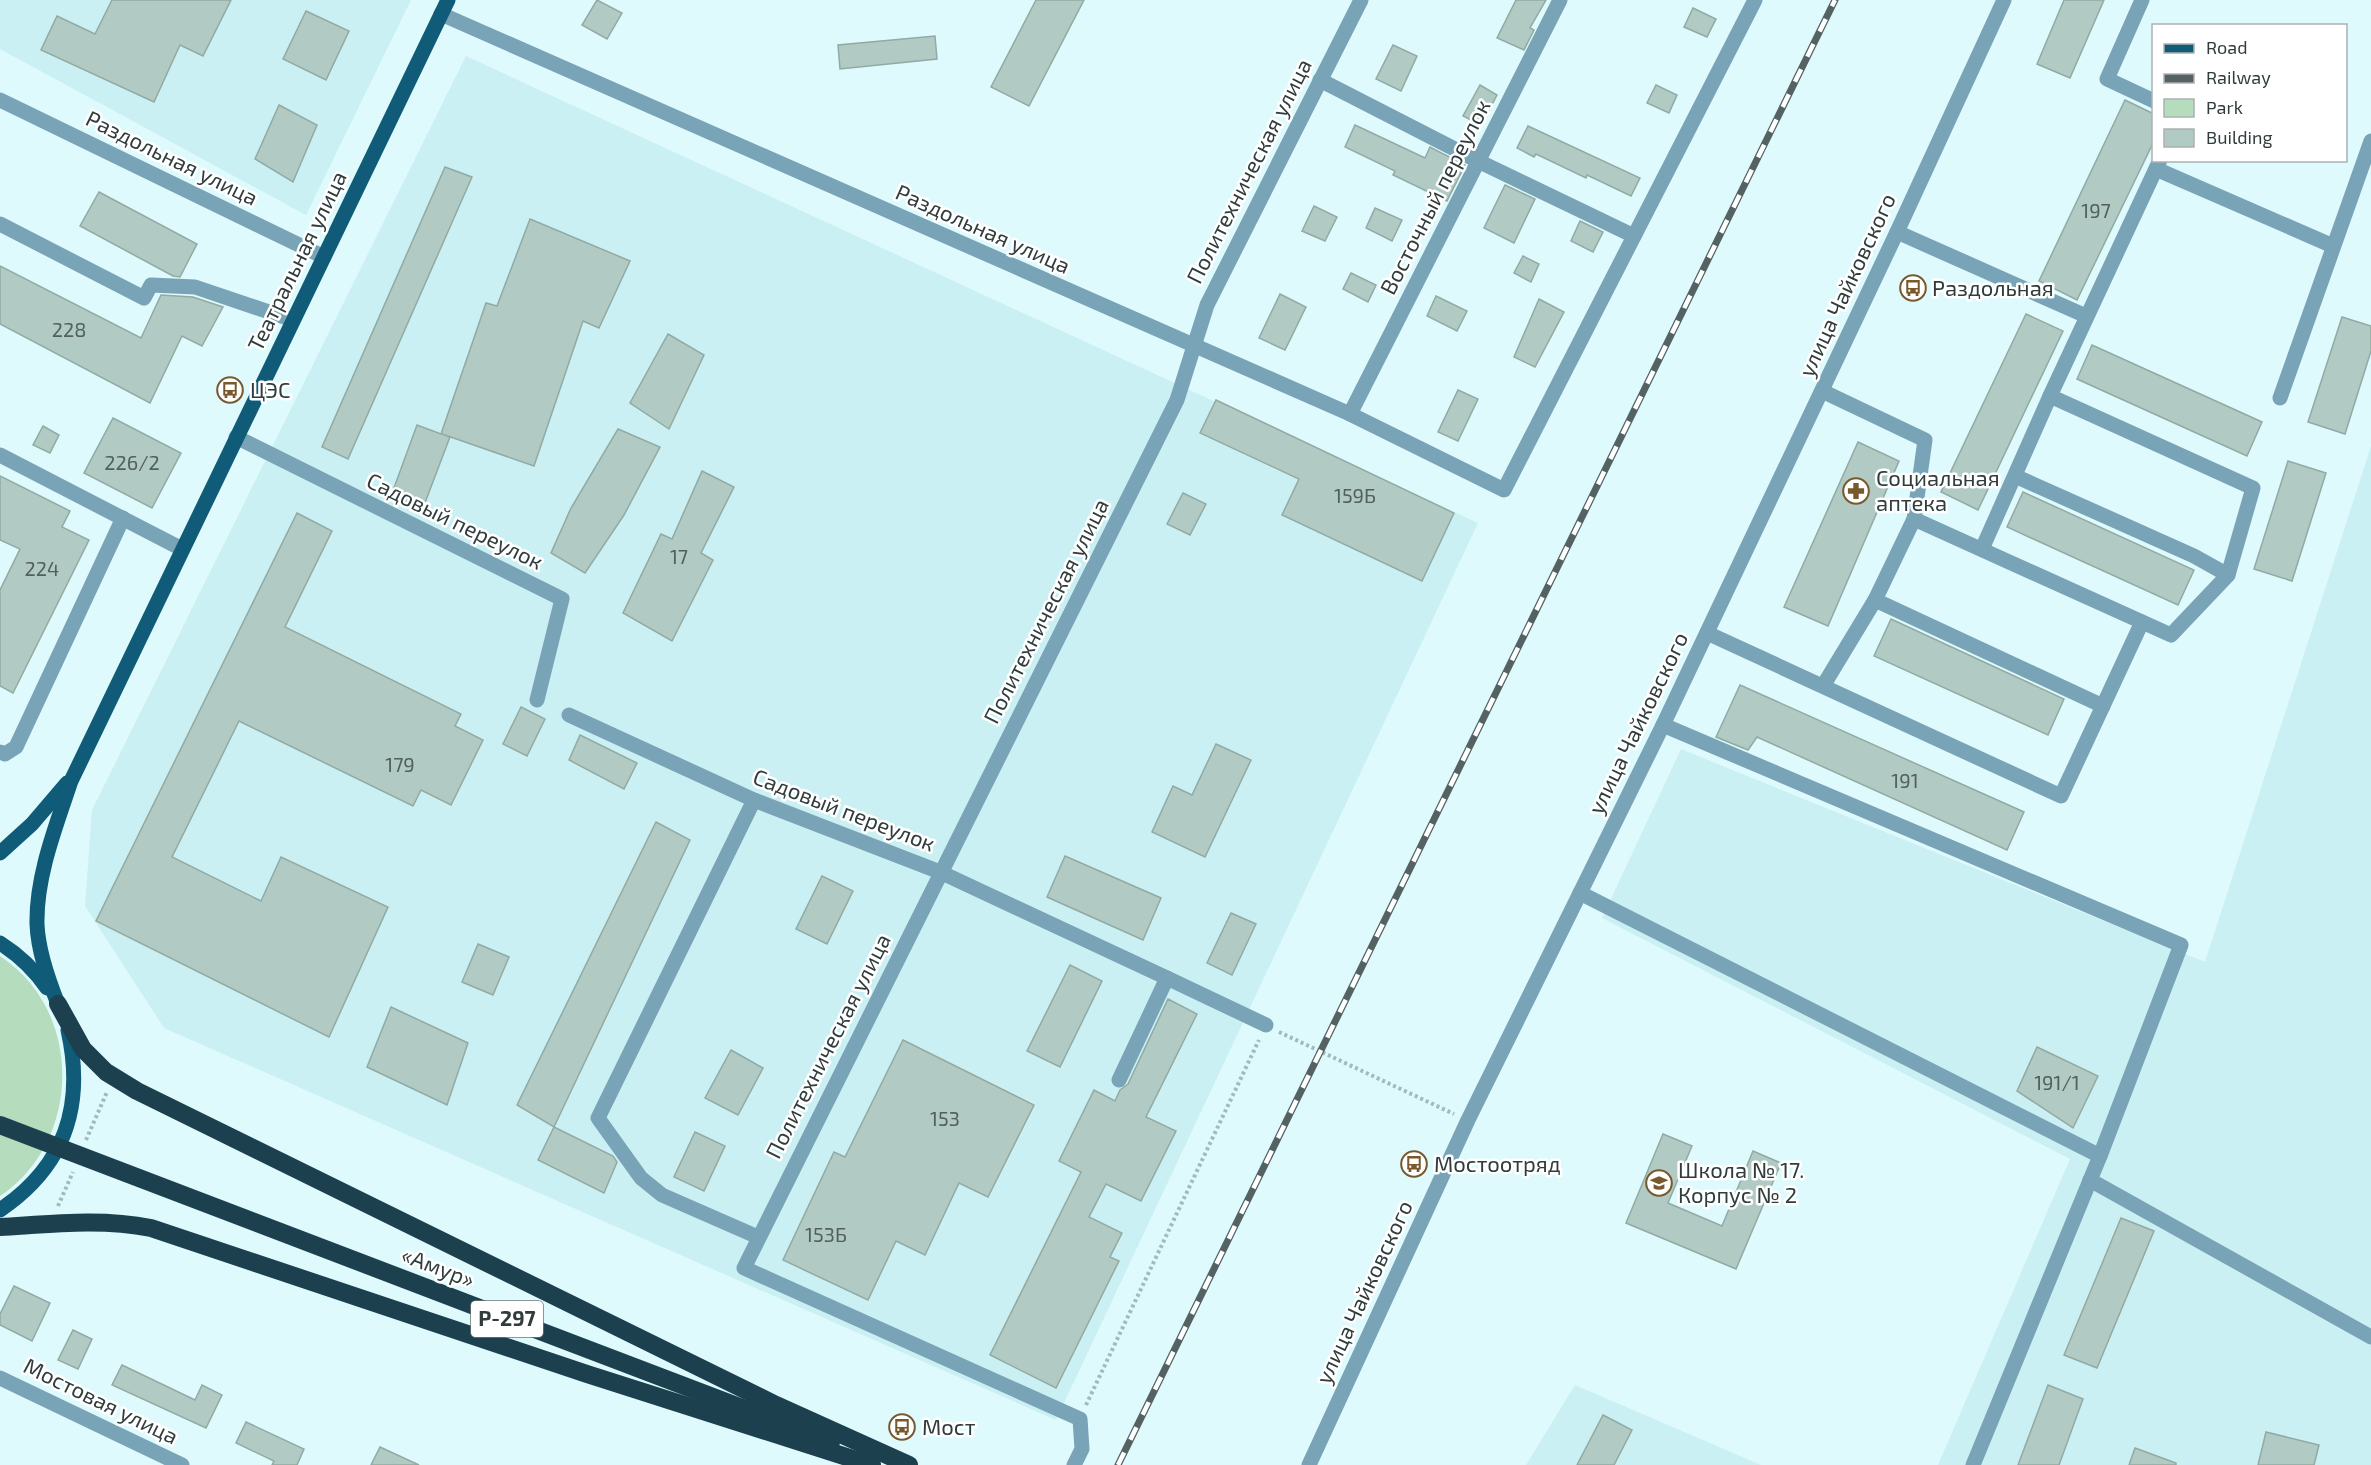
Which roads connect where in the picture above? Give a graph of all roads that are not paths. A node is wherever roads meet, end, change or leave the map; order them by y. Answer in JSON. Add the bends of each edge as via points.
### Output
{"nodes":[{"id":1,"x":448,"y":0,"type":"edge"},
{"id":2,"x":1361,"y":0,"type":"edge"},
{"id":3,"x":1560,"y":0,"type":"edge"},
{"id":4,"x":1755,"y":0,"type":"edge"},
{"id":5,"x":2004,"y":0,"type":"edge"},
{"id":6,"x":2142,"y":0,"type":"edge"},
{"id":7,"x":441,"y":14,"type":"junction"},
{"id":8,"x":1320,"y":80,"type":"junction"},
{"id":9,"x":0,"y":100,"type":"edge"},
{"id":10,"x":2152,"y":100,"type":"edge"},
{"id":11,"x":2371,"y":141,"type":"edge"},
{"id":12,"x":1478,"y":160,"type":"junction"},
{"id":13,"x":2158,"y":165,"type":"edge"},
{"id":14,"x":0,"y":224,"type":"edge"},
{"id":15,"x":1897,"y":232,"type":"junction"},
{"id":16,"x":1634,"y":236,"type":"junction"},
{"id":17,"x":2333,"y":246,"type":"junction"},
{"id":18,"x":324,"y":257,"type":"junction"},
{"id":19,"x":2086,"y":316,"type":"junction"},
{"id":20,"x":293,"y":320,"type":"junction"},
{"id":21,"x":1193,"y":346,"type":"junction"},
{"id":22,"x":1822,"y":391,"type":"junction"},
{"id":23,"x":2050,"y":396,"type":"junction"},
{"id":24,"x":2280,"y":399,"type":"dead end"},
{"id":25,"x":1350,"y":414,"type":"junction"},
{"id":26,"x":236,"y":437,"type":"junction"},
{"id":27,"x":0,"y":455,"type":"edge"},
{"id":28,"x":2015,"y":476,"type":"junction"},
{"id":29,"x":123,"y":518,"type":"junction"},
{"id":30,"x":1914,"y":519,"type":"junction"},
{"id":31,"x":182,"y":549,"type":"junction"},
{"id":32,"x":1982,"y":549,"type":"junction"},
{"id":33,"x":2228,"y":575,"type":"junction"},
{"id":34,"x":1875,"y":600,"type":"junction"},
{"id":35,"x":2142,"y":622,"type":"junction"},
{"id":36,"x":1707,"y":633,"type":"junction"},
{"id":37,"x":1823,"y":686,"type":"junction"},
{"id":38,"x":537,"y":700,"type":"dead end"},
{"id":39,"x":2103,"y":706,"type":"junction"},
{"id":40,"x":569,"y":715,"type":"dead end"},
{"id":41,"x":1663,"y":725,"type":"junction"},
{"id":42,"x":0,"y":752,"type":"edge"},
{"id":43,"x":76,"y":768,"type":"junction"},
{"id":44,"x":754,"y":800,"type":"junction"},
{"id":45,"x":0,"y":853,"type":"edge"},
{"id":46,"x":940,"y":872,"type":"junction"},
{"id":47,"x":1580,"y":893,"type":"junction"},
{"id":48,"x":0,"y":943,"type":"edge"},
{"id":49,"x":1167,"y":978,"type":"junction"},
{"id":50,"x":57,"y":1004,"type":"junction"},
{"id":51,"x":1266,"y":1025,"type":"road end"},
{"id":52,"x":1119,"y":1080,"type":"dead end"},
{"id":53,"x":0,"y":1125,"type":"edge"},
{"id":54,"x":2100,"y":1156,"type":"junction"},
{"id":55,"x":2090,"y":1180,"type":"junction"},
{"id":56,"x":0,"y":1210,"type":"edge"},
{"id":57,"x":0,"y":1227,"type":"edge"},
{"id":58,"x":758,"y":1237,"type":"junction"},
{"id":59,"x":2371,"y":1337,"type":"edge"},
{"id":60,"x":0,"y":1378,"type":"edge"},
{"id":61,"x":182,"y":1465,"type":"edge"},
{"id":62,"x":873,"y":1465,"type":"edge"},
{"id":63,"x":892,"y":1465,"type":"edge"},
{"id":64,"x":909,"y":1465,"type":"edge"},
{"id":65,"x":1074,"y":1465,"type":"edge"},
{"id":66,"x":1309,"y":1465,"type":"edge"},
{"id":67,"x":1973,"y":1465,"type":"edge"}],
"edges":[{"from":1,"to":7,"type":"main road","name":"Театральная улица"},
{"from":2,"to":8,"type":"street","name":"Политехническая улица"},
{"from":3,"to":12,"type":"street","name":"Восточный переулок"},
{"from":4,"to":16,"type":"street"},
{"from":5,"to":15,"type":"street","name":"улица Чайковского"},
{"from":6,"to":10,"type":"street","via":[[2108,78]]},
{"from":7,"to":18,"type":"main road","name":"Театральная улица"},
{"from":7,"to":21,"type":"street","name":"Раздольная улица"},
{"from":8,"to":12,"type":"street"},
{"from":8,"to":21,"type":"street","name":"Политехническая улица","via":[[1207,305]]},
{"from":9,"to":18,"type":"street","name":"Раздольная улица"},
{"from":11,"to":17,"type":"street"},
{"from":12,"to":16,"type":"street"},
{"from":12,"to":25,"type":"street","name":"Восточный переулок"},
{"from":13,"to":17,"type":"street"},
{"from":13,"to":19,"type":"street"},
{"from":14,"to":20,"type":"street","via":[[144,298],[151,285],[195,287]]},
{"from":15,"to":19,"type":"street"},
{"from":15,"to":22,"type":"street","name":"улица Чайковского"},
{"from":16,"to":25,"type":"street","name":"Раздольная улица","via":[[1504,490]]},
{"from":17,"to":24,"type":"street"},
{"from":18,"to":20,"type":"main road","name":"Театральная улица"},
{"from":19,"to":23,"type":"street"},
{"from":20,"to":26,"type":"main road","name":"Театральная улица"},
{"from":21,"to":25,"type":"street","name":"Раздольная улица"},
{"from":21,"to":46,"type":"street","name":"Политехническая улица","via":[[1177,400]]},
{"from":22,"to":30,"type":"street","via":[[1925,440]]},
{"from":22,"to":36,"type":"street","name":"улица Чайковского"},
{"from":23,"to":28,"type":"street"},
{"from":23,"to":33,"type":"street","via":[[2253,488]]},
{"from":26,"to":31,"type":"main road","name":"Театральная улица"},
{"from":26,"to":38,"type":"street","name":"Садовый переулок","via":[[562,599]]},
{"from":27,"to":29,"type":"street"},
{"from":28,"to":32,"type":"street"},
{"from":28,"to":33,"type":"street"},
{"from":29,"to":31,"type":"street"},
{"from":29,"to":42,"type":"street","via":[[16,747],[5,754]]},
{"from":30,"to":32,"type":"street"},
{"from":30,"to":34,"type":"street"},
{"from":31,"to":43,"type":"main road","name":"Театральная улица"},
{"from":32,"to":35,"type":"street"},
{"from":33,"to":35,"type":"street","via":[[2171,635]]},
{"from":34,"to":37,"type":"street"},
{"from":34,"to":39,"type":"street"},
{"from":35,"to":39,"type":"street"},
{"from":36,"to":37,"type":"street"},
{"from":36,"to":41,"type":"street","name":"улица Чайковского"},
{"from":37,"to":39,"type":"street","via":[[2061,796]]},
{"from":40,"to":44,"type":"street","name":"Садовый переулок"},
{"from":41,"to":47,"type":"street","name":"улица Чайковского"},
{"from":41,"to":54,"type":"street","via":[[2181,945]]},
{"from":43,"to":45,"type":"main road","name":"Театральная улица","via":[[32,824]]},
{"from":43,"to":50,"type":"main road","name":"Театральная улица","via":[[52,843],[38,907],[39,939]]},
{"from":44,"to":46,"type":"street","name":"Садовый переулок"},
{"from":44,"to":58,"type":"street","via":[[598,1118],[641,1178],[662,1195]]},
{"from":46,"to":49,"type":"street","name":"Садовый переулок"},
{"from":46,"to":58,"type":"street","name":"Политехническая улица"},
{"from":47,"to":54,"type":"street"},
{"from":47,"to":66,"type":"street","name":"улица Чайковского","via":[[1468,1120]]},
{"from":48,"to":50,"type":"main road","via":[[17,953],[38,975]]},
{"from":49,"to":51,"type":"street","name":"Садовый переулок"},
{"from":49,"to":52,"type":"street"},
{"from":50,"to":56,"type":"main road","via":[[68,1028],[74,1058],[75,1088],[69,1119],[58,1149],[41,1174]]},
{"from":50,"to":64,"type":"highway","via":[[83,1049],[106,1072],[137,1091],[776,1405]]},
{"from":53,"to":63,"type":"highway","name":"«Амур»","number":"Р-297"},
{"from":54,"to":55,"type":"street"},
{"from":55,"to":59,"type":"street"},
{"from":55,"to":67,"type":"street"},
{"from":57,"to":62,"type":"highway","via":[[91,1221],[151,1228]]},
{"from":58,"to":65,"type":"street","name":"Политехническая улица","via":[[744,1268],[1080,1419],[1082,1449]]},
{"from":60,"to":61,"type":"street","name":"Мостовая улица"}]}
